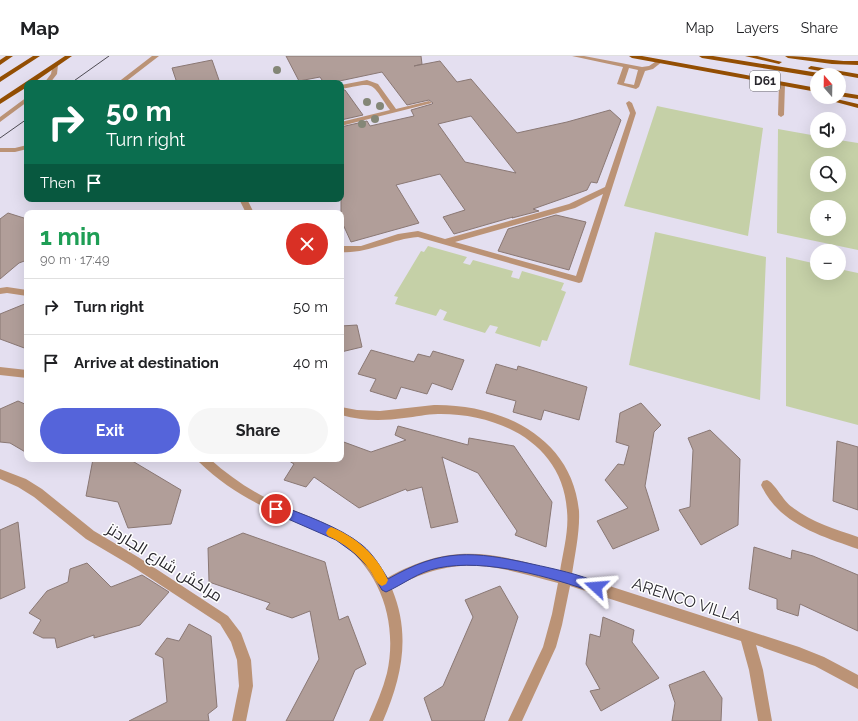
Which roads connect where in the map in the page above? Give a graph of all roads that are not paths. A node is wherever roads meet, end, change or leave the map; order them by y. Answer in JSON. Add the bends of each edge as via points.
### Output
{"nodes":[{"id":1,"x":10,"y":56,"type":"edge"},
{"id":2,"x":37,"y":56,"type":"edge"},
{"id":3,"x":69,"y":56,"type":"edge"},
{"id":4,"x":156,"y":56,"type":"edge"},
{"id":5,"x":574,"y":56,"type":"edge"},
{"id":6,"x":632,"y":56,"type":"edge"},
{"id":7,"x":702,"y":56,"type":"edge"},
{"id":8,"x":748,"y":56,"type":"edge"},
{"id":9,"x":788,"y":56,"type":"edge"},
{"id":10,"x":660,"y":61,"type":"junction"},
{"id":11,"x":0,"y":62,"type":"edge"},
{"id":12,"x":858,"y":63,"type":"edge"},
{"id":13,"x":55,"y":65,"type":"junction"},
{"id":14,"x":627,"y":66,"type":"junction"},
{"id":15,"x":642,"y":69,"type":"junction"},
{"id":16,"x":810,"y":74,"type":"edge"},
{"id":17,"x":858,"y":76,"type":"edge"},
{"id":18,"x":846,"y":79,"type":"edge"},
{"id":19,"x":0,"y":80,"type":"edge"},
{"id":20,"x":34,"y":80,"type":"edge"},
{"id":21,"x":49,"y":80,"type":"edge"},
{"id":22,"x":124,"y":80,"type":"edge"},
{"id":23,"x":858,"y":81,"type":"edge"},
{"id":24,"x":785,"y":84,"type":"junction"},
{"id":25,"x":344,"y":86,"type":"edge"},
{"id":26,"x":24,"y":87,"type":"edge"},
{"id":27,"x":810,"y":89,"type":"edge"},
{"id":28,"x":810,"y":93,"type":"edge"},
{"id":29,"x":846,"y":95,"type":"edge"},
{"id":30,"x":858,"y":97,"type":"edge"},
{"id":31,"x":24,"y":101,"type":"edge"},
{"id":32,"x":0,"y":102,"type":"edge"},
{"id":33,"x":429,"y":103,"type":"dead end"},
{"id":34,"x":630,"y":103,"type":"dead end"},
{"id":35,"x":846,"y":103,"type":"edge"},
{"id":36,"x":858,"y":106,"type":"edge"},
{"id":37,"x":394,"y":112,"type":"junction"},
{"id":38,"x":781,"y":115,"type":"dead end"},
{"id":39,"x":0,"y":120,"type":"edge"},
{"id":40,"x":344,"y":123,"type":"edge"},
{"id":41,"x":24,"y":148,"type":"edge"},
{"id":42,"x":0,"y":150,"type":"edge"},
{"id":43,"x":609,"y":188,"type":"junction"},
{"id":44,"x":443,"y":242,"type":"junction"},
{"id":45,"x":344,"y":249,"type":"edge"},
{"id":46,"x":0,"y":291,"type":"edge"},
{"id":47,"x":24,"y":292,"type":"edge"},
{"id":48,"x":0,"y":371,"type":"edge"},
{"id":49,"x":24,"y":374,"type":"edge"},
{"id":50,"x":344,"y":412,"type":"edge"},
{"id":51,"x":206,"y":462,"type":"edge"},
{"id":52,"x":0,"y":474,"type":"edge"},
{"id":53,"x":767,"y":485,"type":"dead end"},
{"id":54,"x":858,"y":544,"type":"edge"},
{"id":55,"x":565,"y":577,"type":"junction"},
{"id":56,"x":386,"y":586,"type":"junction"},
{"id":57,"x":747,"y":638,"type":"junction"},
{"id":58,"x":858,"y":682,"type":"edge"},
{"id":59,"x":239,"y":721,"type":"edge"},
{"id":60,"x":376,"y":721,"type":"edge"},
{"id":61,"x":514,"y":721,"type":"edge"},
{"id":62,"x":765,"y":721,"type":"edge"}],
"edges":[{"from":1,"to":11,"type":"main road"},
{"from":2,"to":19,"type":"main road"},
{"from":3,"to":13,"type":"main road"},
{"from":4,"to":22,"type":"street"},
{"from":5,"to":14,"type":"street"},
{"from":6,"to":10,"type":"main road","number":"D61"},
{"from":7,"to":16,"type":"main road"},
{"from":8,"to":17,"type":"main road","number":"D61"},
{"from":9,"to":12,"type":"main road","via":[[835,63]]},
{"from":10,"to":15,"type":"street","via":[[651,68]]},
{"from":10,"to":24,"type":"main road","number":"D61"},
{"from":13,"to":20,"type":"main road"},
{"from":13,"to":21,"type":"street","via":[[54,74]]},
{"from":14,"to":15,"type":"street"},
{"from":14,"to":15,"type":"street","via":[[620,84],[636,87]]},
{"from":18,"to":23,"type":"main road"},
{"from":24,"to":27,"type":"main road","number":"D61"},
{"from":24,"to":28,"type":"main road"},
{"from":24,"to":38,"type":"street"},
{"from":25,"to":37,"type":"street","via":[[367,82],[376,85]]},
{"from":26,"to":32,"type":"main road"},
{"from":29,"to":30,"type":"main road"},
{"from":31,"to":39,"type":"street"},
{"from":33,"to":37,"type":"street"},
{"from":34,"to":43,"type":"street","via":[[633,113]]},
{"from":35,"to":36,"type":"main road"},
{"from":37,"to":40,"type":"street"},
{"from":41,"to":42,"type":"street"},
{"from":43,"to":44,"type":"street","via":[[572,206]]},
{"from":43,"to":44,"type":"street","via":[[579,280]]},
{"from":44,"to":45,"type":"street","via":[[413,234],[360,249]]},
{"from":46,"to":47,"type":"street"},
{"from":48,"to":49,"type":"street"},
{"from":50,"to":55,"type":"street","via":[[375,416],[451,410],[482,414],[520,427],[540,443],[556,462],[568,485],[573,510]]},
{"from":51,"to":56,"type":"street","via":[[242,491],[276,509],[340,536],[374,565]]},
{"from":52,"to":59,"type":"street","name":"مراكش شارع الجاردنز","via":[[38,493],[90,535],[224,620],[236,638],[244,660],[246,686]]},
{"from":53,"to":54,"type":"street","via":[[779,502],[796,518]]},
{"from":55,"to":56,"type":"street","name":"ARENCO VILLA","via":[[492,561],[464,559],[437,563],[411,571]]},
{"from":55,"to":57,"type":"street","name":"ARENCO VILLA"},
{"from":55,"to":61,"type":"street","via":[[561,604],[545,659]]},
{"from":56,"to":60,"type":"street","via":[[394,610],[395,665]]},
{"from":57,"to":58,"type":"street","name":"ARENCO VILLA","via":[[811,657]]},
{"from":57,"to":62,"type":"street","via":[[756,670]]}]}
